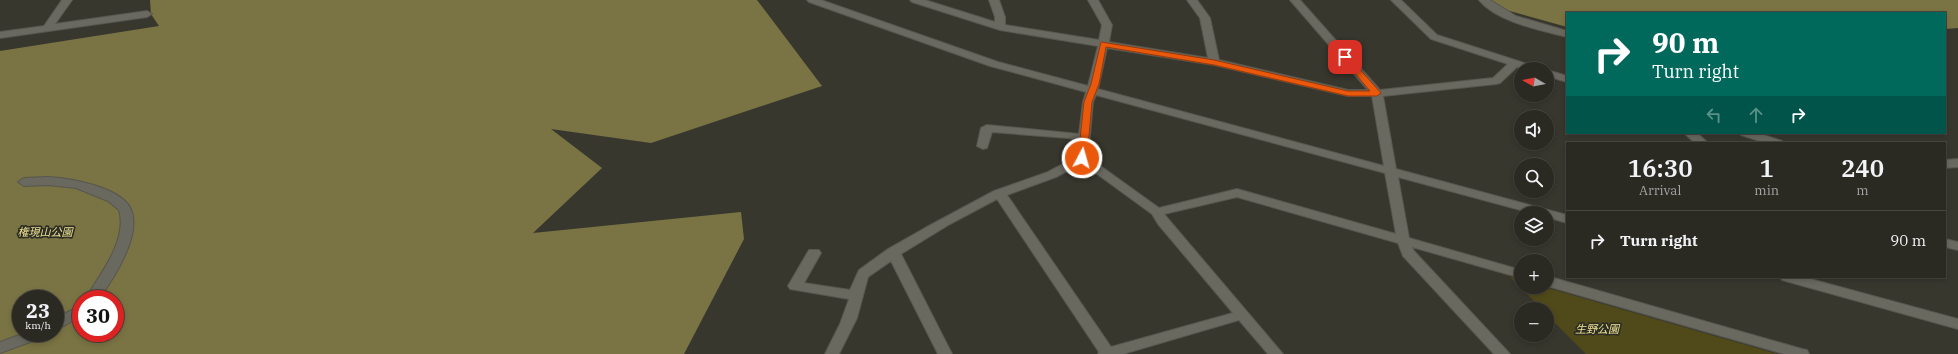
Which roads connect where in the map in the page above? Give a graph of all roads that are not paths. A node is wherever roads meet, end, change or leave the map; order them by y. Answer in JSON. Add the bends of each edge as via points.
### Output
{"nodes":[{"id":1,"x":66,"y":0,"type":"edge"},
{"id":2,"x":812,"y":0,"type":"edge"},
{"id":3,"x":915,"y":0,"type":"edge"},
{"id":4,"x":994,"y":0,"type":"edge"},
{"id":5,"x":1093,"y":0,"type":"edge"},
{"id":6,"x":1192,"y":0,"type":"edge"},
{"id":7,"x":1295,"y":0,"type":"edge"},
{"id":8,"x":1396,"y":0,"type":"edge"},
{"id":9,"x":1484,"y":0,"type":"edge"},
{"id":10,"x":147,"y":14,"type":"dead end"},
{"id":11,"x":1000,"y":27,"type":"junction"},
{"id":12,"x":47,"y":28,"type":"junction"},
{"id":13,"x":1566,"y":34,"type":"edge"},
{"id":14,"x":0,"y":35,"type":"edge"},
{"id":15,"x":1103,"y":44,"type":"junction"},
{"id":16,"x":1214,"y":62,"type":"junction"},
{"id":17,"x":1514,"y":63,"type":"edge"},
{"id":18,"x":1514,"y":64,"type":"edge"},
{"id":19,"x":1554,"y":75,"type":"edge"},
{"id":20,"x":1566,"y":79,"type":"edge"},
{"id":21,"x":1092,"y":92,"type":"junction"},
{"id":22,"x":1377,"y":93,"type":"junction"},
{"id":23,"x":1691,"y":134,"type":"edge"},
{"id":24,"x":1748,"y":134,"type":"edge"},
{"id":25,"x":1084,"y":138,"type":"junction"},
{"id":26,"x":1701,"y":142,"type":"edge"},
{"id":27,"x":1775,"y":142,"type":"edge"},
{"id":28,"x":983,"y":146,"type":"dead end"},
{"id":29,"x":1082,"y":158,"type":"junction"},
{"id":30,"x":1958,"y":163,"type":"edge"},
{"id":31,"x":1946,"y":164,"type":"edge"},
{"id":32,"x":1392,"y":172,"type":"junction"},
{"id":33,"x":24,"y":182,"type":"dead end"},
{"id":34,"x":1000,"y":194,"type":"junction"},
{"id":35,"x":1520,"y":206,"type":"edge"},
{"id":36,"x":1157,"y":212,"type":"junction"},
{"id":37,"x":1554,"y":215,"type":"edge"},
{"id":38,"x":1566,"y":219,"type":"edge"},
{"id":39,"x":1403,"y":240,"type":"junction"},
{"id":40,"x":1946,"y":243,"type":"edge"},
{"id":41,"x":1958,"y":246,"type":"edge"},
{"id":42,"x":893,"y":252,"type":"junction"},
{"id":43,"x":814,"y":253,"type":"dead end"},
{"id":44,"x":1514,"y":272,"type":"edge"},
{"id":45,"x":1794,"y":278,"type":"edge"},
{"id":46,"x":1817,"y":281,"type":"edge"},
{"id":47,"x":1554,"y":283,"type":"edge"},
{"id":48,"x":99,"y":290,"type":"edge"},
{"id":49,"x":856,"y":295,"type":"junction"},
{"id":50,"x":1241,"y":315,"type":"junction"},
{"id":51,"x":1958,"y":324,"type":"edge"},
{"id":52,"x":16,"y":342,"type":"edge"},
{"id":53,"x":0,"y":348,"type":"edge"},
{"id":54,"x":832,"y":354,"type":"edge"},
{"id":55,"x":945,"y":354,"type":"edge"},
{"id":56,"x":1107,"y":354,"type":"edge"},
{"id":57,"x":1276,"y":354,"type":"edge"},
{"id":58,"x":1503,"y":354,"type":"edge"},
{"id":59,"x":1802,"y":354,"type":"edge"}],
"edges":[{"from":1,"to":12,"type":"street"},
{"from":2,"to":21,"type":"street","via":[[994,64]]},
{"from":3,"to":11,"type":"street"},
{"from":4,"to":11,"type":"street","via":[[1000,17]]},
{"from":5,"to":15,"type":"street","via":[[1107,25]]},
{"from":6,"to":16,"type":"street","via":[[1205,18]]},
{"from":7,"to":22,"type":"street"},
{"from":8,"to":17,"type":"street","via":[[1434,38]]},
{"from":9,"to":13,"type":"street","via":[[1495,10],[1514,19]]},
{"from":10,"to":12,"type":"street"},
{"from":11,"to":15,"type":"street"},
{"from":12,"to":14,"type":"street"},
{"from":15,"to":16,"type":"street"},
{"from":15,"to":21,"type":"street"},
{"from":16,"to":22,"type":"street","via":[[1336,91]]},
{"from":18,"to":22,"type":"street","via":[[1496,81]]},
{"from":19,"to":20,"type":"street"},
{"from":21,"to":25,"type":"street","via":[[1088,102]]},
{"from":21,"to":32,"type":"street"},
{"from":22,"to":32,"type":"street"},
{"from":23,"to":26,"type":"street"},
{"from":24,"to":27,"type":"street"},
{"from":25,"to":28,"type":"street","via":[[987,128]]},
{"from":25,"to":29,"type":"street"},
{"from":29,"to":34,"type":"street","via":[[1072,166]]},
{"from":29,"to":36,"type":"street"},
{"from":30,"to":31,"type":"street"},
{"from":32,"to":35,"type":"street"},
{"from":32,"to":39,"type":"street"},
{"from":33,"to":48,"type":"street","via":[[77,183],[99,190],[123,206],[126,212],[127,232]]},
{"from":34,"to":42,"type":"street","via":[[927,231]]},
{"from":34,"to":56,"type":"street"},
{"from":36,"to":39,"type":"street","via":[[1237,193]]},
{"from":36,"to":50,"type":"street"},
{"from":37,"to":38,"type":"street"},
{"from":39,"to":44,"type":"street"},
{"from":39,"to":58,"type":"street","via":[[1408,253]]},
{"from":40,"to":41,"type":"street"},
{"from":42,"to":49,"type":"street","via":[[864,273],[860,278]]},
{"from":42,"to":55,"type":"street"},
{"from":43,"to":49,"type":"street","via":[[795,286]]},
{"from":45,"to":46,"type":"street"},
{"from":46,"to":51,"type":"street"},
{"from":47,"to":59,"type":"street"},
{"from":49,"to":54,"type":"street","via":[[844,332]]},
{"from":50,"to":56,"type":"street"},
{"from":50,"to":57,"type":"street"},
{"from":52,"to":53,"type":"street"}]}
